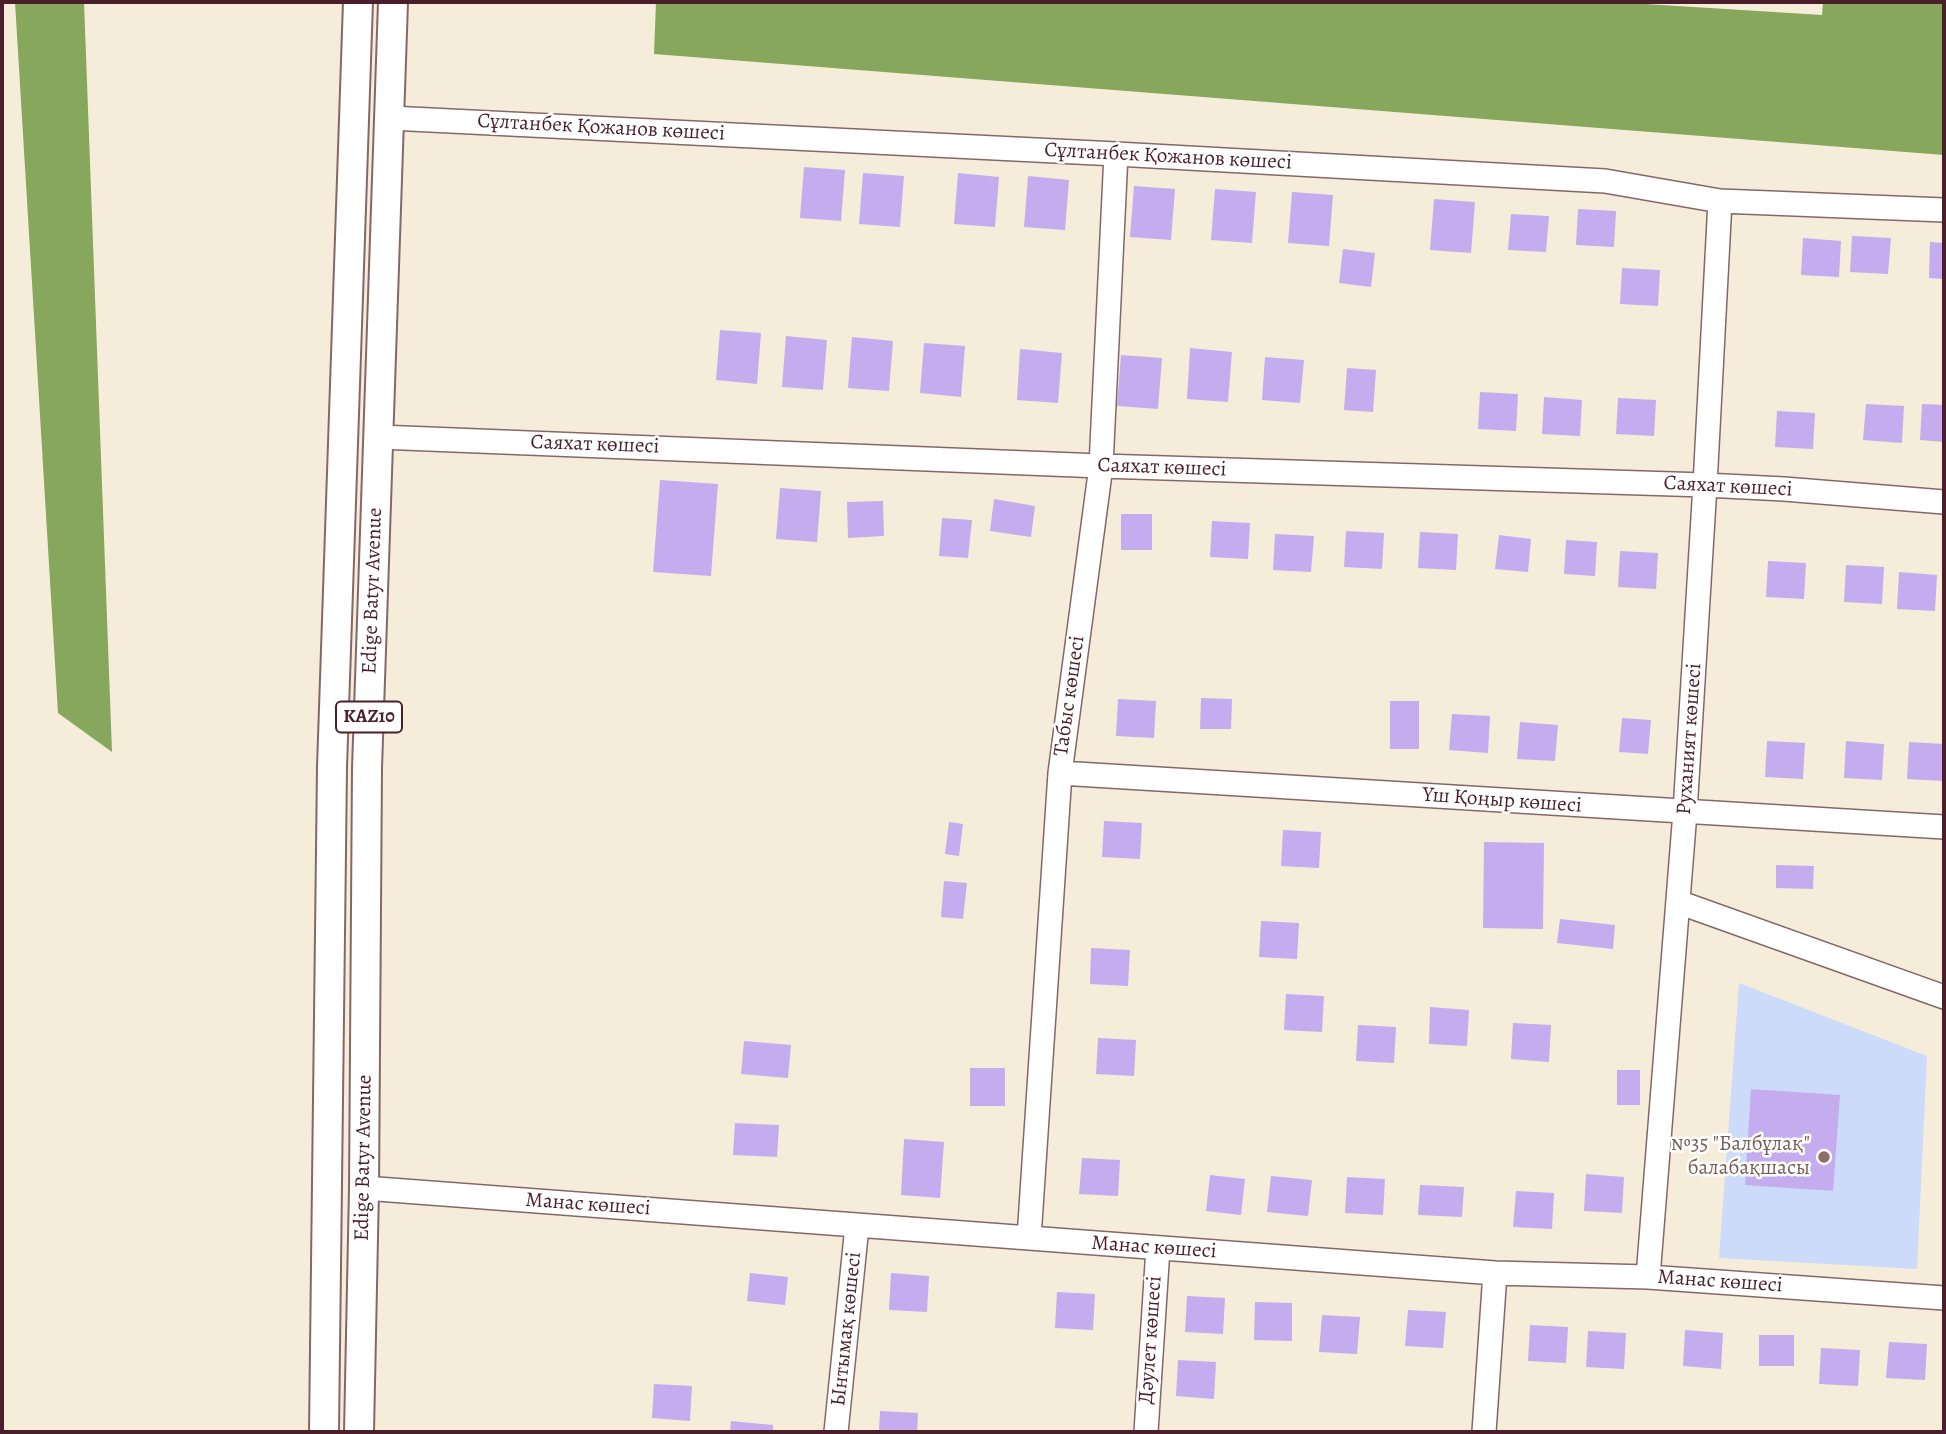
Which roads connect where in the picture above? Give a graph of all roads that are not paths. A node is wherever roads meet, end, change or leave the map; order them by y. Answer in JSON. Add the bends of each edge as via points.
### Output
{"nodes":[{"id":1,"x":358,"y":2,"type":"edge"},
{"id":2,"x":393,"y":2,"type":"edge"},
{"id":3,"x":390,"y":118,"type":"junction"},
{"id":4,"x":1116,"y":154,"type":"junction"},
{"id":5,"x":1720,"y":201,"type":"junction"},
{"id":6,"x":1944,"y":210,"type":"edge"},
{"id":7,"x":379,"y":437,"type":"junction"},
{"id":8,"x":1101,"y":466,"type":"junction"},
{"id":9,"x":1706,"y":485,"type":"junction"},
{"id":10,"x":1944,"y":502,"type":"edge"},
{"id":11,"x":1060,"y":773,"type":"junction"},
{"id":12,"x":1685,"y":812,"type":"junction"},
{"id":13,"x":1944,"y":827,"type":"edge"},
{"id":14,"x":1678,"y":902,"type":"junction"},
{"id":15,"x":1944,"y":997,"type":"edge"},
{"id":16,"x":364,"y":1188,"type":"junction"},
{"id":17,"x":857,"y":1226,"type":"junction"},
{"id":18,"x":1029,"y":1238,"type":"junction"},
{"id":19,"x":1157,"y":1248,"type":"junction"},
{"id":20,"x":1495,"y":1273,"type":"junction"},
{"id":21,"x":1648,"y":1277,"type":"junction"},
{"id":22,"x":1944,"y":1298,"type":"edge"},
{"id":23,"x":324,"y":1432,"type":"edge"},
{"id":24,"x":359,"y":1432,"type":"edge"},
{"id":25,"x":836,"y":1432,"type":"edge"},
{"id":26,"x":1146,"y":1432,"type":"edge"},
{"id":27,"x":1484,"y":1432,"type":"edge"}],
"edges":[{"from":1,"to":23,"type":"main road","name":"Edige Batyr Avenue","number":"KAZ10","via":[[332,768]]},
{"from":2,"to":3,"type":"main road","name":"Edige Batyr Avenue","number":"KAZ10"},
{"from":3,"to":4,"type":"street","name":"Сұлтанбек Қожанов көшесі"},
{"from":3,"to":7,"type":"main road","name":"Edige Batyr Avenue","number":"KAZ10"},
{"from":4,"to":5,"type":"street","name":"Сұлтанбек Қожанов көшесі","via":[[1605,181]]},
{"from":4,"to":8,"type":"street","name":"Табыс көшесі"},
{"from":5,"to":6,"type":"street","name":"Сұлтанбек Қожанов көшесі"},
{"from":5,"to":9,"type":"street","name":"Руханият көшесі"},
{"from":7,"to":8,"type":"street","name":"Саяхат көшесі"},
{"from":7,"to":16,"type":"main road","name":"Edige Batyr Avenue","number":"KAZ10","via":[[367,768]]},
{"from":8,"to":9,"type":"street","name":"Саяхат көшесі"},
{"from":8,"to":11,"type":"street","name":"Табыс көшесі"},
{"from":9,"to":10,"type":"street","name":"Саяхат көшесі"},
{"from":9,"to":12,"type":"street","name":"Руханият көшесі"},
{"from":11,"to":12,"type":"street","name":"Үш Қоңыр көшесі"},
{"from":11,"to":18,"type":"street","name":"Табыс көшесі"},
{"from":12,"to":13,"type":"street","name":"Үш Қоңыр көшесі"},
{"from":12,"to":14,"type":"street","name":"Руханият көшесі"},
{"from":14,"to":15,"type":"street"},
{"from":14,"to":21,"type":"street","name":"Руханият көшесі"},
{"from":16,"to":17,"type":"street","name":"Манас көшесі"},
{"from":16,"to":24,"type":"main road","name":"Edige Batyr Avenue","number":"KAZ10"},
{"from":17,"to":18,"type":"street","name":"Манас көшесі"},
{"from":17,"to":25,"type":"street","name":"Ынтымақ көшесі"},
{"from":18,"to":19,"type":"street","name":"Манас көшесі"},
{"from":19,"to":20,"type":"street","name":"Манас көшесі"},
{"from":19,"to":26,"type":"street","name":"Дәулет көшесі"},
{"from":20,"to":21,"type":"street","name":"Манас көшесі"},
{"from":20,"to":27,"type":"street"},
{"from":21,"to":22,"type":"street","name":"Манас көшесі"}]}
